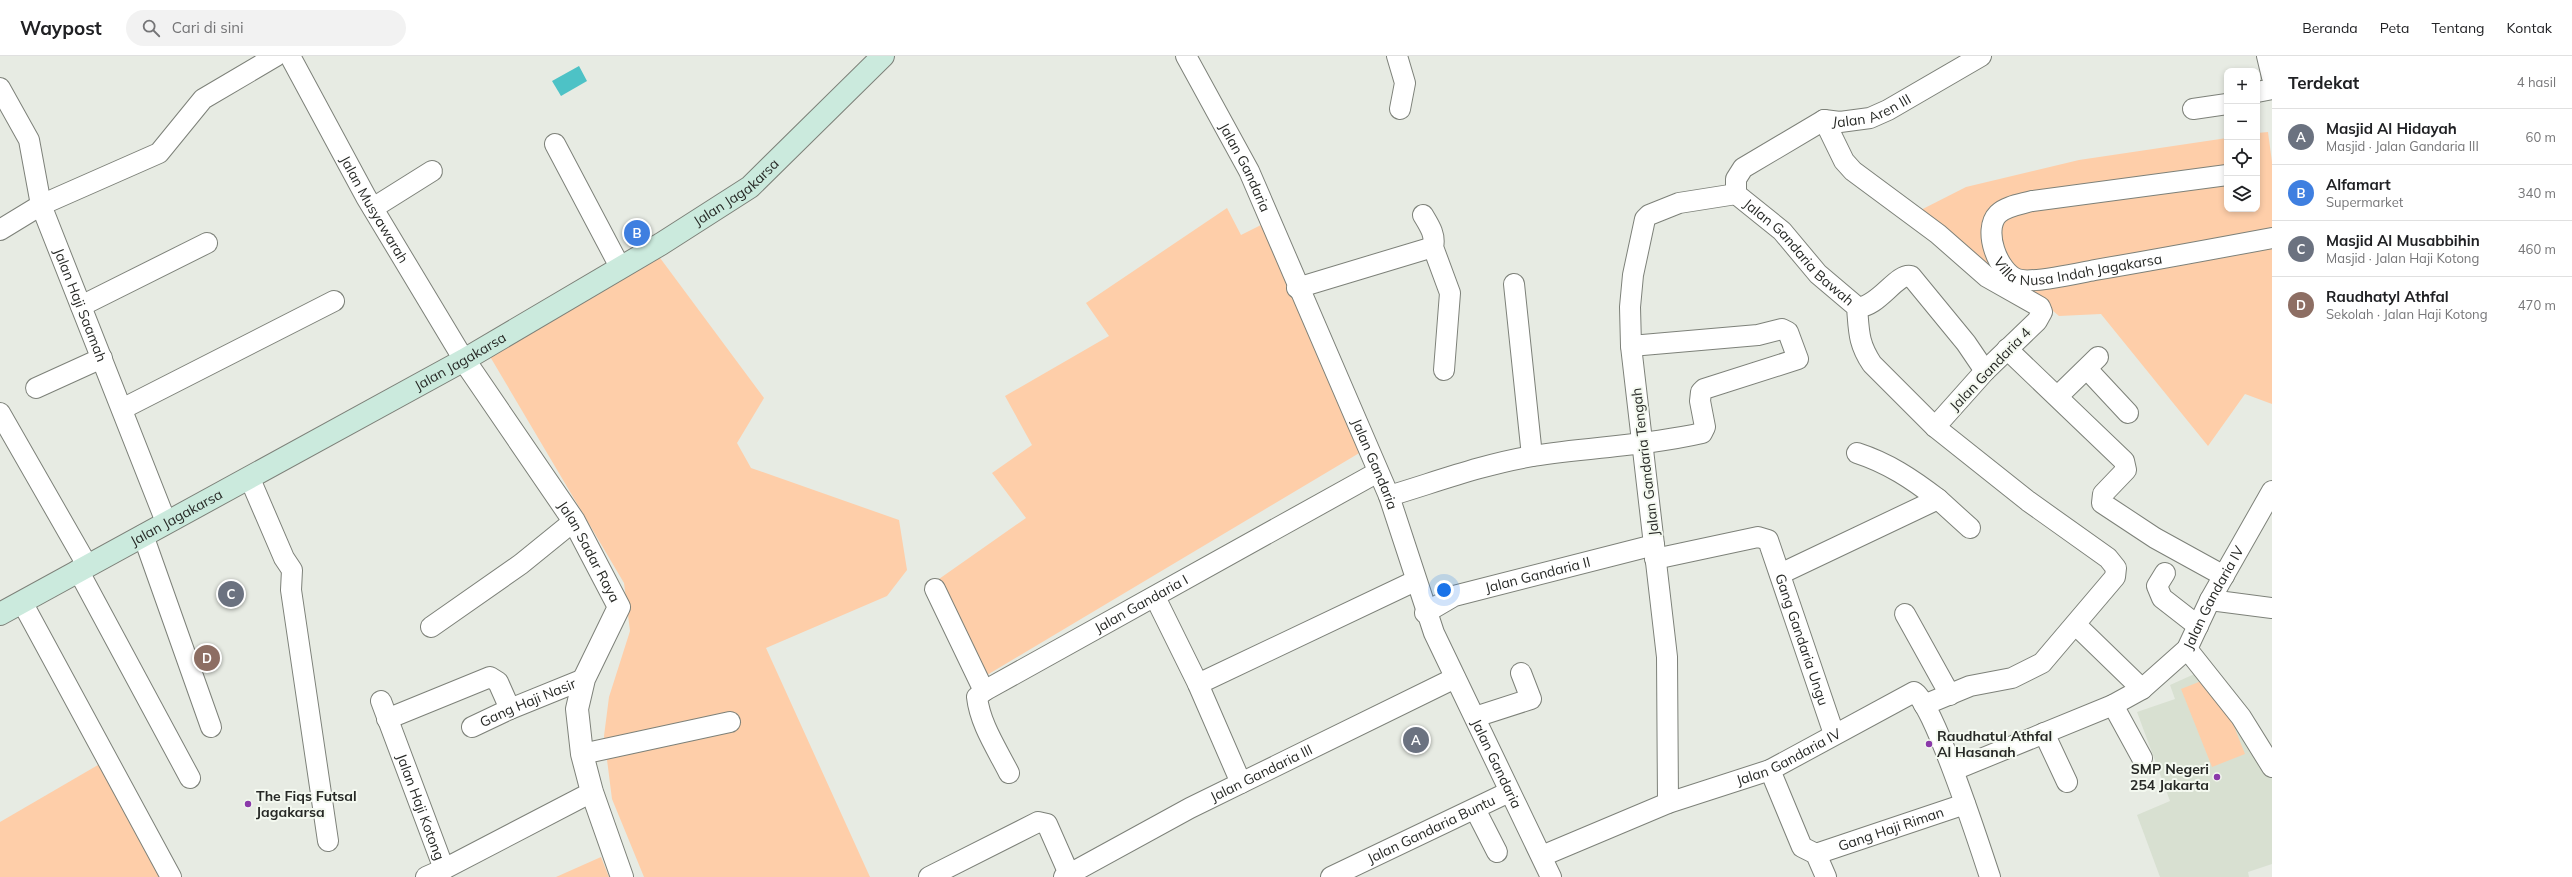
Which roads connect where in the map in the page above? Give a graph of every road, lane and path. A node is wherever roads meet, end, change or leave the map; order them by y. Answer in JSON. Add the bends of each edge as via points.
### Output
{"nodes":[{"id":1,"x":276,"y":56,"type":"edge"},
{"id":2,"x":290,"y":56,"type":"edge"},
{"id":3,"x":883,"y":56,"type":"edge"},
{"id":4,"x":1186,"y":56,"type":"edge"},
{"id":5,"x":1397,"y":56,"type":"edge"},
{"id":6,"x":1981,"y":56,"type":"edge"},
{"id":7,"x":2267,"y":56,"type":"edge"},
{"id":8,"x":2272,"y":77,"type":"edge"},
{"id":9,"x":0,"y":88,"type":"edge"},
{"id":10,"x":2272,"y":89,"type":"edge"},
{"id":11,"x":2260,"y":91,"type":"edge"},
{"id":12,"x":2224,"y":104,"type":"edge"},
{"id":13,"x":1400,"y":109,"type":"dead end"},
{"id":14,"x":2193,"y":109,"type":"dead end"},
{"id":15,"x":1824,"y":120,"type":"junction"},
{"id":16,"x":554,"y":144,"type":"dead end"},
{"id":17,"x":432,"y":171,"type":"dead end"},
{"id":18,"x":2224,"y":175,"type":"edge"},
{"id":19,"x":1736,"y":194,"type":"junction"},
{"id":20,"x":41,"y":205,"type":"junction"},
{"id":21,"x":373,"y":208,"type":"junction"},
{"id":22,"x":1423,"y":215,"type":"dead end"},
{"id":23,"x":0,"y":230,"type":"edge"},
{"id":24,"x":2272,"y":238,"type":"edge"},
{"id":25,"x":207,"y":243,"type":"dead end"},
{"id":26,"x":1433,"y":247,"type":"junction"},
{"id":27,"x":620,"y":267,"type":"junction"},
{"id":28,"x":1514,"y":284,"type":"dead end"},
{"id":29,"x":1297,"y":288,"type":"junction"},
{"id":30,"x":334,"y":301,"type":"dead end"},
{"id":31,"x":81,"y":306,"type":"junction"},
{"id":32,"x":1857,"y":307,"type":"junction"},
{"id":33,"x":1631,"y":346,"type":"junction"},
{"id":34,"x":2007,"y":349,"type":"junction"},
{"id":35,"x":102,"y":358,"type":"junction"},
{"id":36,"x":464,"y":360,"type":"junction"},
{"id":37,"x":1444,"y":370,"type":"dead end"},
{"id":38,"x":1985,"y":371,"type":"junction"},
{"id":39,"x":36,"y":388,"type":"dead end"},
{"id":40,"x":2058,"y":396,"type":"junction"},
{"id":41,"x":122,"y":409,"type":"junction"},
{"id":42,"x":0,"y":413,"type":"edge"},
{"id":43,"x":2128,"y":413,"type":"dead end"},
{"id":44,"x":1935,"y":427,"type":"junction"},
{"id":45,"x":1641,"y":445,"type":"junction"},
{"id":46,"x":1857,"y":453,"type":"dead end"},
{"id":47,"x":1532,"y":456,"type":"junction"},
{"id":48,"x":1378,"y":472,"type":"junction"},
{"id":49,"x":250,"y":479,"type":"junction"},
{"id":50,"x":1389,"y":496,"type":"junction"},
{"id":51,"x":1938,"y":499,"type":"junction"},
{"id":52,"x":2270,"y":502,"type":"edge"},
{"id":53,"x":574,"y":521,"type":"junction"},
{"id":54,"x":166,"y":522,"type":"junction"},
{"id":55,"x":1970,"y":528,"type":"dead end"},
{"id":56,"x":143,"y":535,"type":"junction"},
{"id":57,"x":1771,"y":545,"type":"joint"},
{"id":58,"x":1655,"y":552,"type":"junction"},
{"id":59,"x":83,"y":568,"type":"junction"},
{"id":60,"x":2165,"y":573,"type":"dead end"},
{"id":61,"x":1780,"y":574,"type":"junction"},
{"id":62,"x":2224,"y":576,"type":"junction"},
{"id":63,"x":1415,"y":581,"type":"junction"},
{"id":64,"x":935,"y":589,"type":"dead end"},
{"id":65,"x":1155,"y":597,"type":"junction"},
{"id":66,"x":2210,"y":600,"type":"junction"},
{"id":67,"x":22,"y":602,"type":"junction"},
{"id":68,"x":2272,"y":608,"type":"edge"},
{"id":69,"x":1425,"y":612,"type":"junction"},
{"id":70,"x":0,"y":614,"type":"edge"},
{"id":71,"x":1905,"y":614,"type":"dead end"},
{"id":72,"x":2078,"y":622,"type":"junction"},
{"id":73,"x":2198,"y":626,"type":"junction"},
{"id":74,"x":431,"y":627,"type":"dead end"},
{"id":75,"x":2187,"y":649,"type":"junction"},
{"id":76,"x":1521,"y":673,"type":"dead end"},
{"id":77,"x":1455,"y":678,"type":"junction"},
{"id":78,"x":578,"y":682,"type":"junction"},
{"id":79,"x":1198,"y":684,"type":"junction"},
{"id":80,"x":2142,"y":689,"type":"junction"},
{"id":81,"x":984,"y":691,"type":"junction"},
{"id":82,"x":1950,"y":694,"type":"junction"},
{"id":83,"x":1924,"y":705,"type":"junction"},
{"id":84,"x":2113,"y":705,"type":"junction"},
{"id":85,"x":510,"y":709,"type":"junction"},
{"id":86,"x":569,"y":712,"type":"dead end"},
{"id":87,"x":1475,"y":717,"type":"junction"},
{"id":88,"x":730,"y":722,"type":"dead end"},
{"id":89,"x":211,"y":726,"type":"dead end"},
{"id":90,"x":472,"y":727,"type":"dead end"},
{"id":91,"x":2044,"y":733,"type":"junction"},
{"id":92,"x":1834,"y":734,"type":"junction"},
{"id":93,"x":582,"y":754,"type":"junction"},
{"id":94,"x":2142,"y":758,"type":"dead end"},
{"id":95,"x":2272,"y":767,"type":"edge"},
{"id":96,"x":1770,"y":770,"type":"junction"},
{"id":97,"x":1954,"y":770,"type":"junction"},
{"id":98,"x":1009,"y":773,"type":"dead end"},
{"id":99,"x":190,"y":778,"type":"dead end"},
{"id":100,"x":2067,"y":782,"type":"dead end"},
{"id":101,"x":1241,"y":783,"type":"junction"},
{"id":102,"x":592,"y":792,"type":"junction"},
{"id":103,"x":1509,"y":792,"type":"junction"},
{"id":104,"x":1668,"y":803,"type":"junction"},
{"id":105,"x":1966,"y":804,"type":"junction"},
{"id":106,"x":1475,"y":809,"type":"junction"},
{"id":107,"x":328,"y":841,"type":"dead end"},
{"id":108,"x":1497,"y":852,"type":"dead end"},
{"id":109,"x":1816,"y":854,"type":"junction"},
{"id":110,"x":1542,"y":856,"type":"junction"},
{"id":111,"x":435,"y":873,"type":"edge"},
{"id":112,"x":1067,"y":875,"type":"edge"},
{"id":113,"x":171,"y":877,"type":"edge"},
{"id":114,"x":622,"y":877,"type":"edge"},
{"id":115,"x":929,"y":877,"type":"edge"},
{"id":116,"x":1331,"y":877,"type":"edge"},
{"id":117,"x":1551,"y":877,"type":"edge"},
{"id":118,"x":1826,"y":877,"type":"edge"},
{"id":119,"x":1990,"y":877,"type":"edge"}],
"edges":[{"from":1,"to":20,"type":"street","via":[[203,99],[159,153]]},
{"from":2,"to":21,"type":"street","name":"Jalan Musyawarah"},
{"from":3,"to":27,"type":"main road","name":"Jalan Jagakarsa","via":[[750,187]]},
{"from":4,"to":29,"type":"street","name":"Jalan Gandaria","via":[[1249,171]]},
{"from":5,"to":13,"type":"street","via":[[1405,82]]},
{"from":6,"to":15,"type":"street","name":"Jalan Aren III","via":[[1870,118],[1840,122]]},
{"from":7,"to":8,"type":"street"},
{"from":9,"to":20,"type":"street","name":"Jalan Haji Saamah","via":[[29,140]]},
{"from":10,"to":11,"type":"street"},
{"from":12,"to":14,"type":"street"},
{"from":15,"to":19,"type":"street","name":"Jalan Aren III","via":[[1743,168],[1736,179]]},
{"from":15,"to":34,"type":"street","name":"Jalan Gandaria 4","via":[[1844,161],[1853,171],[1938,234],[1987,277],[2040,307],[2042,312],[2037,320]]},
{"from":16,"to":27,"type":"street"},
{"from":17,"to":21,"type":"street"},
{"from":18,"to":24,"type":"street","name":"Villa Nusa Indah Jagakarsa","via":[[2032,202],[2003,210],[1995,217],[1992,233],[2000,263],[2009,275],[2019,280],[2029,280],[2067,276]]},
{"from":19,"to":32,"type":"street","name":"Jalan Gandaria Bawah","via":[[1782,231],[1818,274]]},
{"from":19,"to":33,"type":"street","name":"Jalan Gandaria Tengah","via":[[1679,203],[1652,213],[1645,219],[1633,275],[1630,307]]},
{"from":20,"to":23,"type":"street"},
{"from":20,"to":31,"type":"street","name":"Jalan Haji Saamah"},
{"from":21,"to":36,"type":"street","name":"Jalan Musyawarah"},
{"from":22,"to":26,"type":"street","via":[[1433,232]]},
{"from":25,"to":31,"type":"street"},
{"from":26,"to":29,"type":"street"},
{"from":26,"to":37,"type":"street","via":[[1450,293]]},
{"from":27,"to":36,"type":"main road","name":"Jalan Jagakarsa"},
{"from":28,"to":47,"type":"street"},
{"from":29,"to":48,"type":"street","name":"Jalan Gandaria"},
{"from":30,"to":41,"type":"street"},
{"from":31,"to":35,"type":"street","name":"Jalan Haji Saamah"},
{"from":32,"to":38,"type":"street","via":[[1871,303],[1903,277],[1911,276],[1966,343]]},
{"from":32,"to":44,"type":"street","name":"Jalan Gandaria Bawah","via":[[1859,340],[1869,360]]},
{"from":33,"to":45,"type":"street","name":"Jalan Gandaria Tengah"},
{"from":33,"to":45,"type":"street","via":[[1758,334],[1782,329],[1788,332],[1798,359],[1704,389],[1700,401],[1705,427],[1703,432]]},
{"from":34,"to":38,"type":"street","name":"Jalan Gandaria 4"},
{"from":34,"to":40,"type":"street"},
{"from":35,"to":39,"type":"street"},
{"from":35,"to":41,"type":"street","name":"Jalan Haji Saamah"},
{"from":36,"to":49,"type":"main road","name":"Jalan Jagakarsa"},
{"from":36,"to":53,"type":"street","name":"Jalan Sadar Raya"},
{"from":38,"to":44,"type":"street","name":"Jalan Gandaria 4"},
{"from":40,"to":43,"type":"street","via":[[2093,363]]},
{"from":40,"to":62,"type":"street","via":[[2125,463],[2125,471],[2102,496],[2102,503],[2155,538]]},
{"from":41,"to":54,"type":"street","name":"Jalan Haji Saamah"},
{"from":42,"to":59,"type":"street"},
{"from":44,"to":72,"type":"street","via":[[2115,566],[2115,577]]},
{"from":45,"to":47,"type":"street"},
{"from":45,"to":58,"type":"street","name":"Jalan Gandaria Tengah"},
{"from":46,"to":51,"type":"street","via":[[1896,469]]},
{"from":47,"to":50,"type":"street"},
{"from":48,"to":50,"type":"street","name":"Jalan Gandaria"},
{"from":48,"to":65,"type":"street","name":"Jalan Gandaria I"},
{"from":49,"to":54,"type":"main road","name":"Jalan Jagakarsa"},
{"from":49,"to":107,"type":"street","via":[[284,558],[292,570],[291,590]]},
{"from":50,"to":63,"type":"street","name":"Jalan Gandaria"},
{"from":51,"to":55,"type":"street"},
{"from":51,"to":61,"type":"street"},
{"from":52,"to":62,"type":"street","name":"Jalan Gandaria IV"},
{"from":53,"to":74,"type":"street","via":[[521,564]]},
{"from":53,"to":78,"type":"street","name":"Jalan Sadar Raya","via":[[619,606]]},
{"from":54,"to":56,"type":"main road","name":"Jalan Jagakarsa"},
{"from":56,"to":59,"type":"main road","name":"Jalan Jagakarsa"},
{"from":56,"to":89,"type":"street"},
{"from":57,"to":58,"type":"street","name":"Jalan Gandaria II","via":[[1765,538],[1758,537]]},
{"from":57,"to":61,"type":"street","name":"Gang Gandaria Ungu"},
{"from":58,"to":69,"type":"street","name":"Jalan Gandaria II","via":[[1454,596]]},
{"from":58,"to":104,"type":"street","name":"Jalan Gandaria Tengah","via":[[1667,657]]},
{"from":59,"to":67,"type":"main road","name":"Jalan Jagakarsa"},
{"from":59,"to":99,"type":"street"},
{"from":60,"to":73,"type":"street","via":[[2157,586],[2159,595]]},
{"from":61,"to":92,"type":"street","name":"Gang Gandaria Ungu"},
{"from":62,"to":66,"type":"street","name":"Jalan Gandaria IV"},
{"from":63,"to":69,"type":"street","name":"Jalan Gandaria"},
{"from":63,"to":79,"type":"street"},
{"from":64,"to":81,"type":"street"},
{"from":65,"to":79,"type":"street"},
{"from":65,"to":81,"type":"street","name":"Jalan Gandaria I"},
{"from":66,"to":68,"type":"street"},
{"from":66,"to":73,"type":"street","name":"Jalan Gandaria IV"},
{"from":67,"to":70,"type":"main road","name":"Jalan Jagakarsa"},
{"from":67,"to":113,"type":"street"},
{"from":69,"to":77,"type":"street","name":"Jalan Gandaria"},
{"from":71,"to":82,"type":"street"},
{"from":72,"to":80,"type":"street"},
{"from":72,"to":82,"type":"street","via":[[2042,663],[2029,671],[2012,678],[1970,686]]},
{"from":73,"to":75,"type":"street","name":"Jalan Gandaria IV"},
{"from":75,"to":80,"type":"street","name":"Jalan Gandaria IV"},
{"from":75,"to":95,"type":"street","via":[[2241,717]]},
{"from":76,"to":87,"type":"street","via":[[1531,699]]},
{"from":77,"to":87,"type":"street","name":"Jalan Gandaria"},
{"from":77,"to":101,"type":"street","name":"Jalan Gandaria III"},
{"from":78,"to":85,"type":"street","name":"Gang Haji Nasir"},
{"from":78,"to":86,"type":"street"},
{"from":78,"to":93,"type":"street","name":"Jalan Sadar Raya","via":[[576,709]]},
{"from":79,"to":101,"type":"street"},
{"from":80,"to":84,"type":"street","name":"Jalan Gandaria IV"},
{"from":81,"to":98,"type":"street","via":[[978,697],[978,706]]},
{"from":82,"to":83,"type":"street"},
{"from":83,"to":92,"type":"street","name":"Jalan Gandaria IV","via":[[1917,694],[1909,693]]},
{"from":83,"to":97,"type":"street","name":"Jalan Gandaria IV"},
{"from":84,"to":91,"type":"street","name":"Jalan Gandaria IV"},
{"from":84,"to":94,"type":"street"},
{"from":85,"to":90,"type":"street","name":"Gang Haji Nasir"},
{"from":85,"to":111,"type":"street","name":"Jalan Haji Kotong","via":[[498,682],[490,677],[384,710]]},
{"from":87,"to":103,"type":"street","name":"Jalan Gandaria"},
{"from":88,"to":93,"type":"street"},
{"from":91,"to":97,"type":"street","name":"Jalan Gandaria IV"},
{"from":91,"to":100,"type":"street"},
{"from":92,"to":96,"type":"street","name":"Jalan Gandaria IV"},
{"from":93,"to":102,"type":"street","name":"Jalan Sadar Raya"},
{"from":96,"to":104,"type":"street","name":"Jalan Gandaria IV"},
{"from":96,"to":109,"type":"street","via":[[1802,847]]},
{"from":97,"to":105,"type":"street","name":"Jalan Gandaria IV"},
{"from":101,"to":112,"type":"street","name":"Jalan Gandaria III"},
{"from":102,"to":111,"type":"street","name":"Jalan Haji Kotong"},
{"from":102,"to":114,"type":"street","name":"Jalan Sadar Raya"},
{"from":103,"to":106,"type":"street","name":"Jalan Gandaria Buntu"},
{"from":103,"to":110,"type":"street","name":"Jalan Gandaria"},
{"from":104,"to":110,"type":"street","name":"Jalan Gandaria IV"},
{"from":105,"to":109,"type":"street","name":"Gang Haji Riman"},
{"from":105,"to":119,"type":"street","name":"Jalan Gandaria IV"},
{"from":106,"to":108,"type":"street"},
{"from":106,"to":116,"type":"street","name":"Jalan Gandaria Buntu"},
{"from":109,"to":118,"type":"street"},
{"from":110,"to":117,"type":"street","name":"Jalan Gandaria"},
{"from":112,"to":115,"type":"street","name":"Jalan Gandaria III","via":[[1047,824],[1038,822]]}]}
